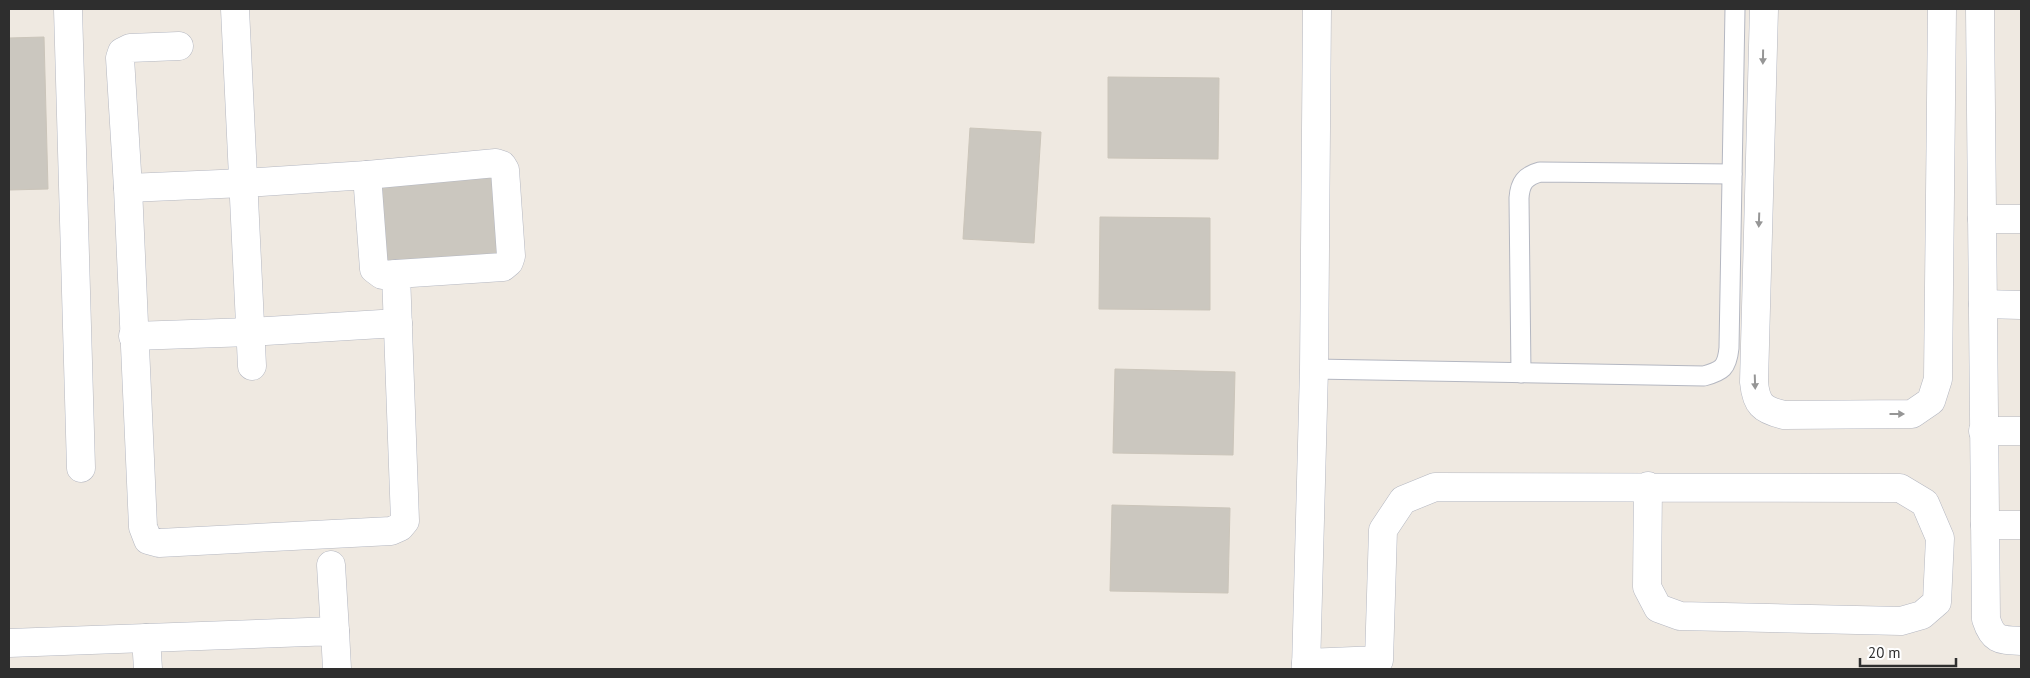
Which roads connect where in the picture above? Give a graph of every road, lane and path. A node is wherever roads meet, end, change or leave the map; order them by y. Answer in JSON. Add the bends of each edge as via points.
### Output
{"nodes":[{"id":1,"x":68,"y":9,"type":"edge"},
{"id":2,"x":236,"y":9,"type":"edge"},
{"id":3,"x":1317,"y":9,"type":"edge"},
{"id":4,"x":1735,"y":9,"type":"edge"},
{"id":5,"x":1764,"y":9,"type":"edge"},
{"id":6,"x":1942,"y":9,"type":"edge"},
{"id":7,"x":1980,"y":9,"type":"edge"},
{"id":8,"x":179,"y":46,"type":"dead end"},
{"id":9,"x":1732,"y":174,"type":"junction"},
{"id":10,"x":367,"y":175,"type":"junction"},
{"id":11,"x":244,"y":183,"type":"junction"},
{"id":12,"x":128,"y":188,"type":"junction"},
{"id":13,"x":1982,"y":219,"type":"junction"},
{"id":14,"x":2021,"y":219,"type":"edge"},
{"id":15,"x":396,"y":274,"type":"junction"},
{"id":16,"x":1983,"y":304,"type":"junction"},
{"id":17,"x":2021,"y":306,"type":"edge"},
{"id":18,"x":398,"y":323,"type":"junction"},
{"id":19,"x":250,"y":332,"type":"junction"},
{"id":20,"x":133,"y":336,"type":"junction"},
{"id":21,"x":252,"y":366,"type":"dead end"},
{"id":22,"x":1314,"y":369,"type":"junction"},
{"id":23,"x":1521,"y":373,"type":"junction"},
{"id":24,"x":1983,"y":431,"type":"junction"},
{"id":25,"x":2021,"y":431,"type":"edge"},
{"id":26,"x":81,"y":468,"type":"dead end"},
{"id":27,"x":1648,"y":486,"type":"junction"},
{"id":28,"x":1985,"y":525,"type":"junction"},
{"id":29,"x":2021,"y":525,"type":"edge"},
{"id":30,"x":331,"y":565,"type":"dead end"},
{"id":31,"x":335,"y":630,"type":"junction"},
{"id":32,"x":146,"y":638,"type":"junction"},
{"id":33,"x":2021,"y":641,"type":"edge"},
{"id":34,"x":9,"y":643,"type":"edge"},
{"id":35,"x":1306,"y":666,"type":"edge"},
{"id":36,"x":148,"y":669,"type":"edge"},
{"id":37,"x":336,"y":669,"type":"edge"}],
"edges":[{"from":1,"to":26,"type":"street"},
{"from":2,"to":11,"type":"street"},
{"from":3,"to":22,"type":"street"},
{"from":4,"to":9,"type":"lane"},
{"from":5,"to":6,"type":"street","one_way":true,"via":[[1754,382],[1760,404],[1768,411],[1784,414],[1912,414],[1931,401],[1938,380]]},
{"from":7,"to":13,"type":"street"},
{"from":8,"to":12,"type":"street","via":[[130,48],[122,52]]},
{"from":9,"to":23,"type":"lane","via":[[1729,348],[1728,362],[1718,372],[1704,376]]},
{"from":9,"to":23,"type":"lane","via":[[1540,172],[1524,179],[1519,198]]},
{"from":10,"to":11,"type":"street"},
{"from":10,"to":15,"type":"street","via":[[374,269],[382,275]]},
{"from":10,"to":15,"type":"street","via":[[496,163],[505,170],[509,262],[503,267]]},
{"from":11,"to":12,"type":"street"},
{"from":11,"to":19,"type":"street"},
{"from":12,"to":20,"type":"street"},
{"from":13,"to":14,"type":"street"},
{"from":13,"to":16,"type":"street"},
{"from":15,"to":18,"type":"street"},
{"from":16,"to":17,"type":"street"},
{"from":16,"to":24,"type":"street"},
{"from":18,"to":19,"type":"street"},
{"from":18,"to":20,"type":"street","via":[[406,510],[405,521],[400,527],[390,532],[188,542],[148,540],[143,527]]},
{"from":19,"to":20,"type":"street"},
{"from":19,"to":21,"type":"street"},
{"from":22,"to":23,"type":"lane"},
{"from":22,"to":35,"type":"street"},
{"from":24,"to":25,"type":"street"},
{"from":24,"to":28,"type":"street"},
{"from":27,"to":27,"type":"street","via":[[1900,488],[1925,503],[1940,538],[1938,602],[1922,614],[1901,621],[1680,616],[1658,608],[1647,587]]},
{"from":27,"to":35,"type":"street","via":[[1435,487],[1403,500],[1383,530],[1379,660]]},
{"from":28,"to":29,"type":"street"},
{"from":28,"to":33,"type":"street","via":[[1987,624],[1994,637]]},
{"from":30,"to":31,"type":"street"},
{"from":31,"to":32,"type":"street"},
{"from":31,"to":37,"type":"street"},
{"from":32,"to":34,"type":"street"},
{"from":32,"to":36,"type":"street"}]}
